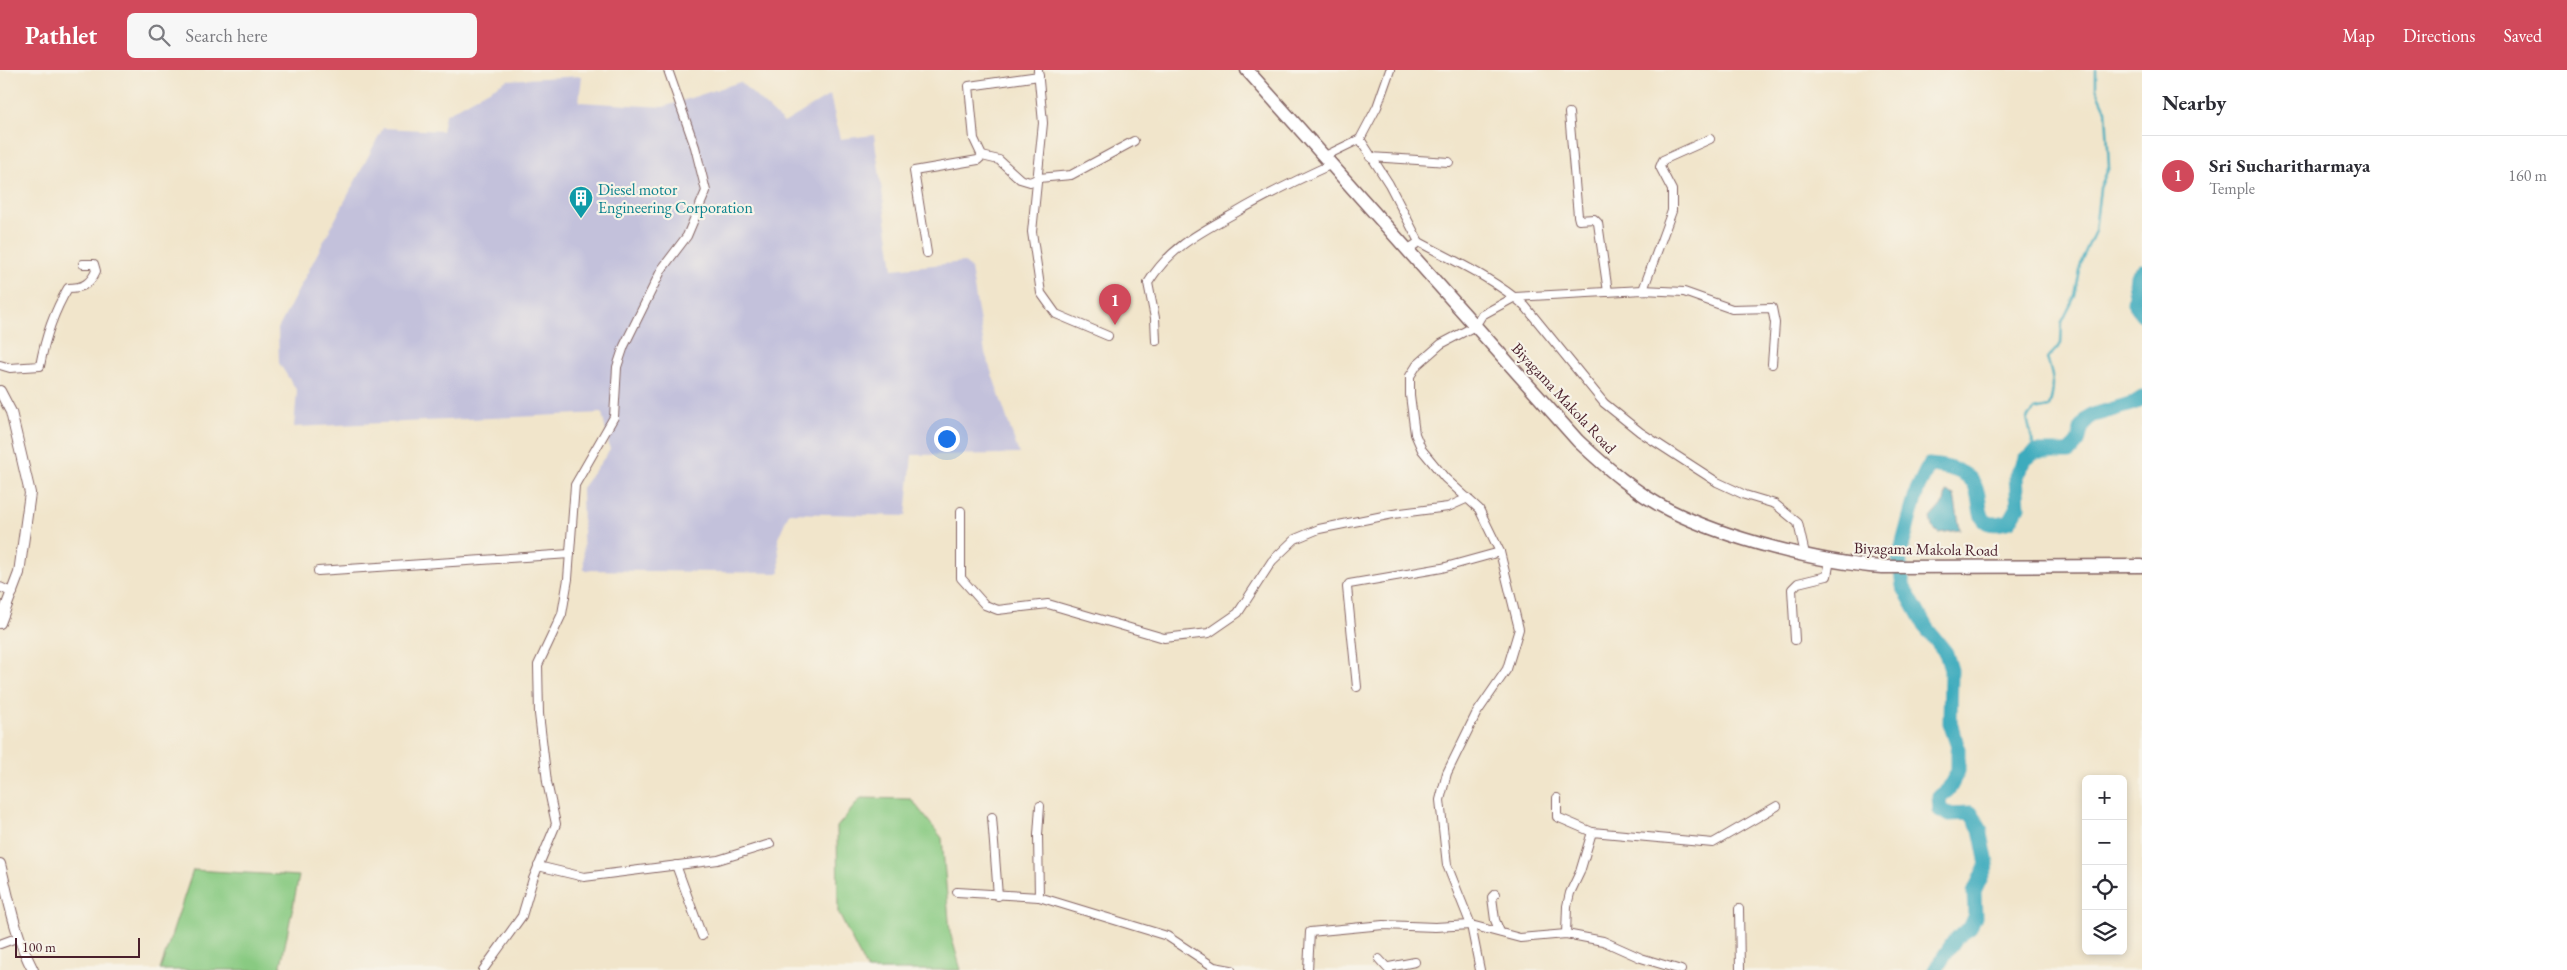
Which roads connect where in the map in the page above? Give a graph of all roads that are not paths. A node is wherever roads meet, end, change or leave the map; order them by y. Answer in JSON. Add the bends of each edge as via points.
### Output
{"nodes":[{"id":1,"x":668,"y":70,"type":"edge"},
{"id":2,"x":1247,"y":70,"type":"edge"},
{"id":3,"x":1390,"y":70,"type":"edge"},
{"id":4,"x":1038,"y":73,"type":"edge"},
{"id":5,"x":1569,"y":113,"type":"dead end"},
{"id":6,"x":1360,"y":139,"type":"junction"},
{"id":7,"x":1710,"y":139,"type":"dead end"},
{"id":8,"x":1134,"y":141,"type":"dead end"},
{"id":9,"x":982,"y":156,"type":"junction"},
{"id":10,"x":1370,"y":156,"type":"junction"},
{"id":11,"x":1329,"y":160,"type":"junction"},
{"id":12,"x":1449,"y":162,"type":"dead end"},
{"id":13,"x":1038,"y":178,"type":"junction"},
{"id":14,"x":1419,"y":242,"type":"junction"},
{"id":15,"x":1407,"y":250,"type":"junction"},
{"id":16,"x":927,"y":253,"type":"dead end"},
{"id":17,"x":83,"y":264,"type":"dead end"},
{"id":18,"x":1643,"y":290,"type":"junction"},
{"id":19,"x":1608,"y":292,"type":"junction"},
{"id":20,"x":1515,"y":298,"type":"junction"},
{"id":21,"x":1475,"y":326,"type":"junction"},
{"id":22,"x":1108,"y":336,"type":"dead end"},
{"id":23,"x":1156,"y":341,"type":"dead end"},
{"id":24,"x":1772,"y":364,"type":"dead end"},
{"id":25,"x":0,"y":365,"type":"edge"},
{"id":26,"x":0,"y":392,"type":"edge"},
{"id":27,"x":1468,"y":498,"type":"junction"},
{"id":28,"x":961,"y":511,"type":"dead end"},
{"id":29,"x":1500,"y":552,"type":"junction"},
{"id":30,"x":570,"y":554,"type":"junction"},
{"id":31,"x":1805,"y":554,"type":"junction"},
{"id":32,"x":1830,"y":560,"type":"junction"},
{"id":33,"x":2142,"y":566,"type":"edge"},
{"id":34,"x":318,"y":571,"type":"dead end"},
{"id":35,"x":0,"y":587,"type":"edge"},
{"id":36,"x":12,"y":593,"type":"junction"},
{"id":37,"x":0,"y":623,"type":"edge"},
{"id":38,"x":1795,"y":640,"type":"dead end"},
{"id":39,"x":1357,"y":687,"type":"dead end"},
{"id":40,"x":1557,"y":798,"type":"dead end"},
{"id":41,"x":1040,"y":806,"type":"dead end"},
{"id":42,"x":1777,"y":806,"type":"dead end"},
{"id":43,"x":992,"y":817,"type":"dead end"},
{"id":44,"x":1592,"y":832,"type":"junction"},
{"id":45,"x":770,"y":844,"type":"dead end"},
{"id":46,"x":0,"y":864,"type":"edge"},
{"id":47,"x":538,"y":866,"type":"junction"},
{"id":48,"x":676,"y":866,"type":"junction"},
{"id":49,"x":957,"y":892,"type":"dead end"},
{"id":50,"x":1495,"y":894,"type":"dead end"},
{"id":51,"x":998,"y":896,"type":"junction"},
{"id":52,"x":1039,"y":896,"type":"junction"},
{"id":53,"x":1739,"y":909,"type":"dead end"},
{"id":54,"x":1471,"y":925,"type":"junction"},
{"id":55,"x":1500,"y":932,"type":"junction"},
{"id":56,"x":1566,"y":934,"type":"junction"},
{"id":57,"x":702,"y":936,"type":"dead end"},
{"id":58,"x":19,"y":937,"type":"junction"},
{"id":59,"x":0,"y":944,"type":"edge"},
{"id":60,"x":1379,"y":960,"type":"dead end"},
{"id":61,"x":1416,"y":962,"type":"dead end"},
{"id":62,"x":1389,"y":969,"type":"edge"},
{"id":63,"x":33,"y":970,"type":"edge"},
{"id":64,"x":483,"y":970,"type":"edge"},
{"id":65,"x":1231,"y":970,"type":"edge"},
{"id":66,"x":1308,"y":970,"type":"edge"},
{"id":67,"x":1480,"y":970,"type":"edge"},
{"id":68,"x":1681,"y":970,"type":"edge"},
{"id":69,"x":1740,"y":970,"type":"edge"}],
"edges":[{"from":1,"to":30,"type":"street","via":[[695,146],[706,191],[687,236],[662,269],[624,346],[617,367],[614,417],[574,485]]},
{"from":2,"to":11,"type":"main road","name":"Biyagama Makola Road"},
{"from":3,"to":6,"type":"street","via":[[1377,107]]},
{"from":4,"to":9,"type":"street","via":[[969,86],[974,139]]},
{"from":4,"to":13,"type":"street","via":[[1043,123]]},
{"from":5,"to":19,"type":"street","via":[[1578,216],[1579,220],[1594,219],[1598,223]]},
{"from":6,"to":10,"type":"street"},
{"from":6,"to":11,"type":"street"},
{"from":7,"to":18,"type":"street","via":[[1663,160],[1661,164],[1672,190],[1672,211]]},
{"from":8,"to":13,"type":"street","via":[[1072,174]]},
{"from":9,"to":13,"type":"street","via":[[999,160],[1020,179],[1030,182]]},
{"from":9,"to":16,"type":"street","via":[[978,160],[914,171]]},
{"from":10,"to":12,"type":"street"},
{"from":10,"to":14,"type":"street","via":[[1389,184]]},
{"from":11,"to":15,"type":"main road","name":"Biyagama Makola Road"},
{"from":11,"to":23,"type":"street","via":[[1198,232],[1158,268],[1148,283]]},
{"from":13,"to":22,"type":"street","via":[[1032,232],[1041,293],[1056,314]]},
{"from":14,"to":15,"type":"street"},
{"from":14,"to":20,"type":"street","via":[[1485,275]]},
{"from":15,"to":21,"type":"main road","name":"Biyagama Makola Road"},
{"from":17,"to":25,"type":"street","via":[[94,264],[96,271],[91,282],[68,288],[48,330],[40,366],[10,368]]},
{"from":18,"to":19,"type":"street"},
{"from":18,"to":24,"type":"street","via":[[1684,292],[1732,309],[1772,308],[1775,323]]},
{"from":19,"to":20,"type":"street"},
{"from":20,"to":21,"type":"street","via":[[1482,315]]},
{"from":20,"to":31,"type":"street","via":[[1604,403],[1640,432],[1717,482],[1775,504],[1798,523]]},
{"from":21,"to":27,"type":"street","via":[[1441,344],[1417,365],[1410,376],[1414,434],[1422,450],[1445,478]]},
{"from":21,"to":31,"type":"main road","name":"Biyagama Makola Road","via":[[1578,441],[1620,478],[1669,510],[1713,528]]},
{"from":26,"to":36,"type":"street","via":[[11,412],[30,494],[20,574]]},
{"from":27,"to":28,"type":"street","via":[[1448,507],[1319,528],[1295,539],[1272,561],[1238,613],[1209,633],[1164,638],[1048,604],[998,610],[985,605],[961,578]]},
{"from":27,"to":29,"type":"street","via":[[1479,509]]},
{"from":29,"to":39,"type":"street","via":[[1442,568],[1349,584]]},
{"from":29,"to":54,"type":"street","via":[[1519,630],[1507,669],[1476,714],[1447,773],[1440,800],[1447,865]]},
{"from":30,"to":34,"type":"street"},
{"from":30,"to":47,"type":"street","via":[[562,614],[538,665],[539,714],[556,824]]},
{"from":31,"to":32,"type":"main road","name":"Biyagama Makola Road"},
{"from":32,"to":33,"type":"main road","name":"Biyagama Makola Road","via":[[1882,567]]},
{"from":32,"to":38,"type":"street","via":[[1827,576],[1798,583],[1792,589]]},
{"from":35,"to":36,"type":"street"},
{"from":36,"to":37,"type":"street"},
{"from":40,"to":44,"type":"street","via":[[1558,817]]},
{"from":41,"to":52,"type":"street"},
{"from":42,"to":44,"type":"street","via":[[1713,843]]},
{"from":43,"to":51,"type":"street"},
{"from":44,"to":56,"type":"street","via":[[1570,893]]},
{"from":45,"to":48,"type":"street","via":[[718,860]]},
{"from":46,"to":58,"type":"street"},
{"from":47,"to":48,"type":"street","via":[[584,877]]},
{"from":47,"to":64,"type":"street","via":[[522,916]]},
{"from":48,"to":57,"type":"street"},
{"from":49,"to":51,"type":"street"},
{"from":50,"to":55,"type":"street","via":[[1492,897],[1495,920]]},
{"from":51,"to":52,"type":"street"},
{"from":52,"to":65,"type":"street","via":[[1167,936],[1214,967]]},
{"from":53,"to":69,"type":"street"},
{"from":54,"to":55,"type":"street"},
{"from":54,"to":66,"type":"street","via":[[1435,928],[1382,925],[1310,932]]},
{"from":54,"to":67,"type":"street"},
{"from":55,"to":56,"type":"street","via":[[1520,938]]},
{"from":56,"to":68,"type":"street","via":[[1603,942]]},
{"from":58,"to":59,"type":"street"},
{"from":58,"to":63,"type":"street"},
{"from":60,"to":62,"type":"street"},
{"from":61,"to":62,"type":"street"}]}
